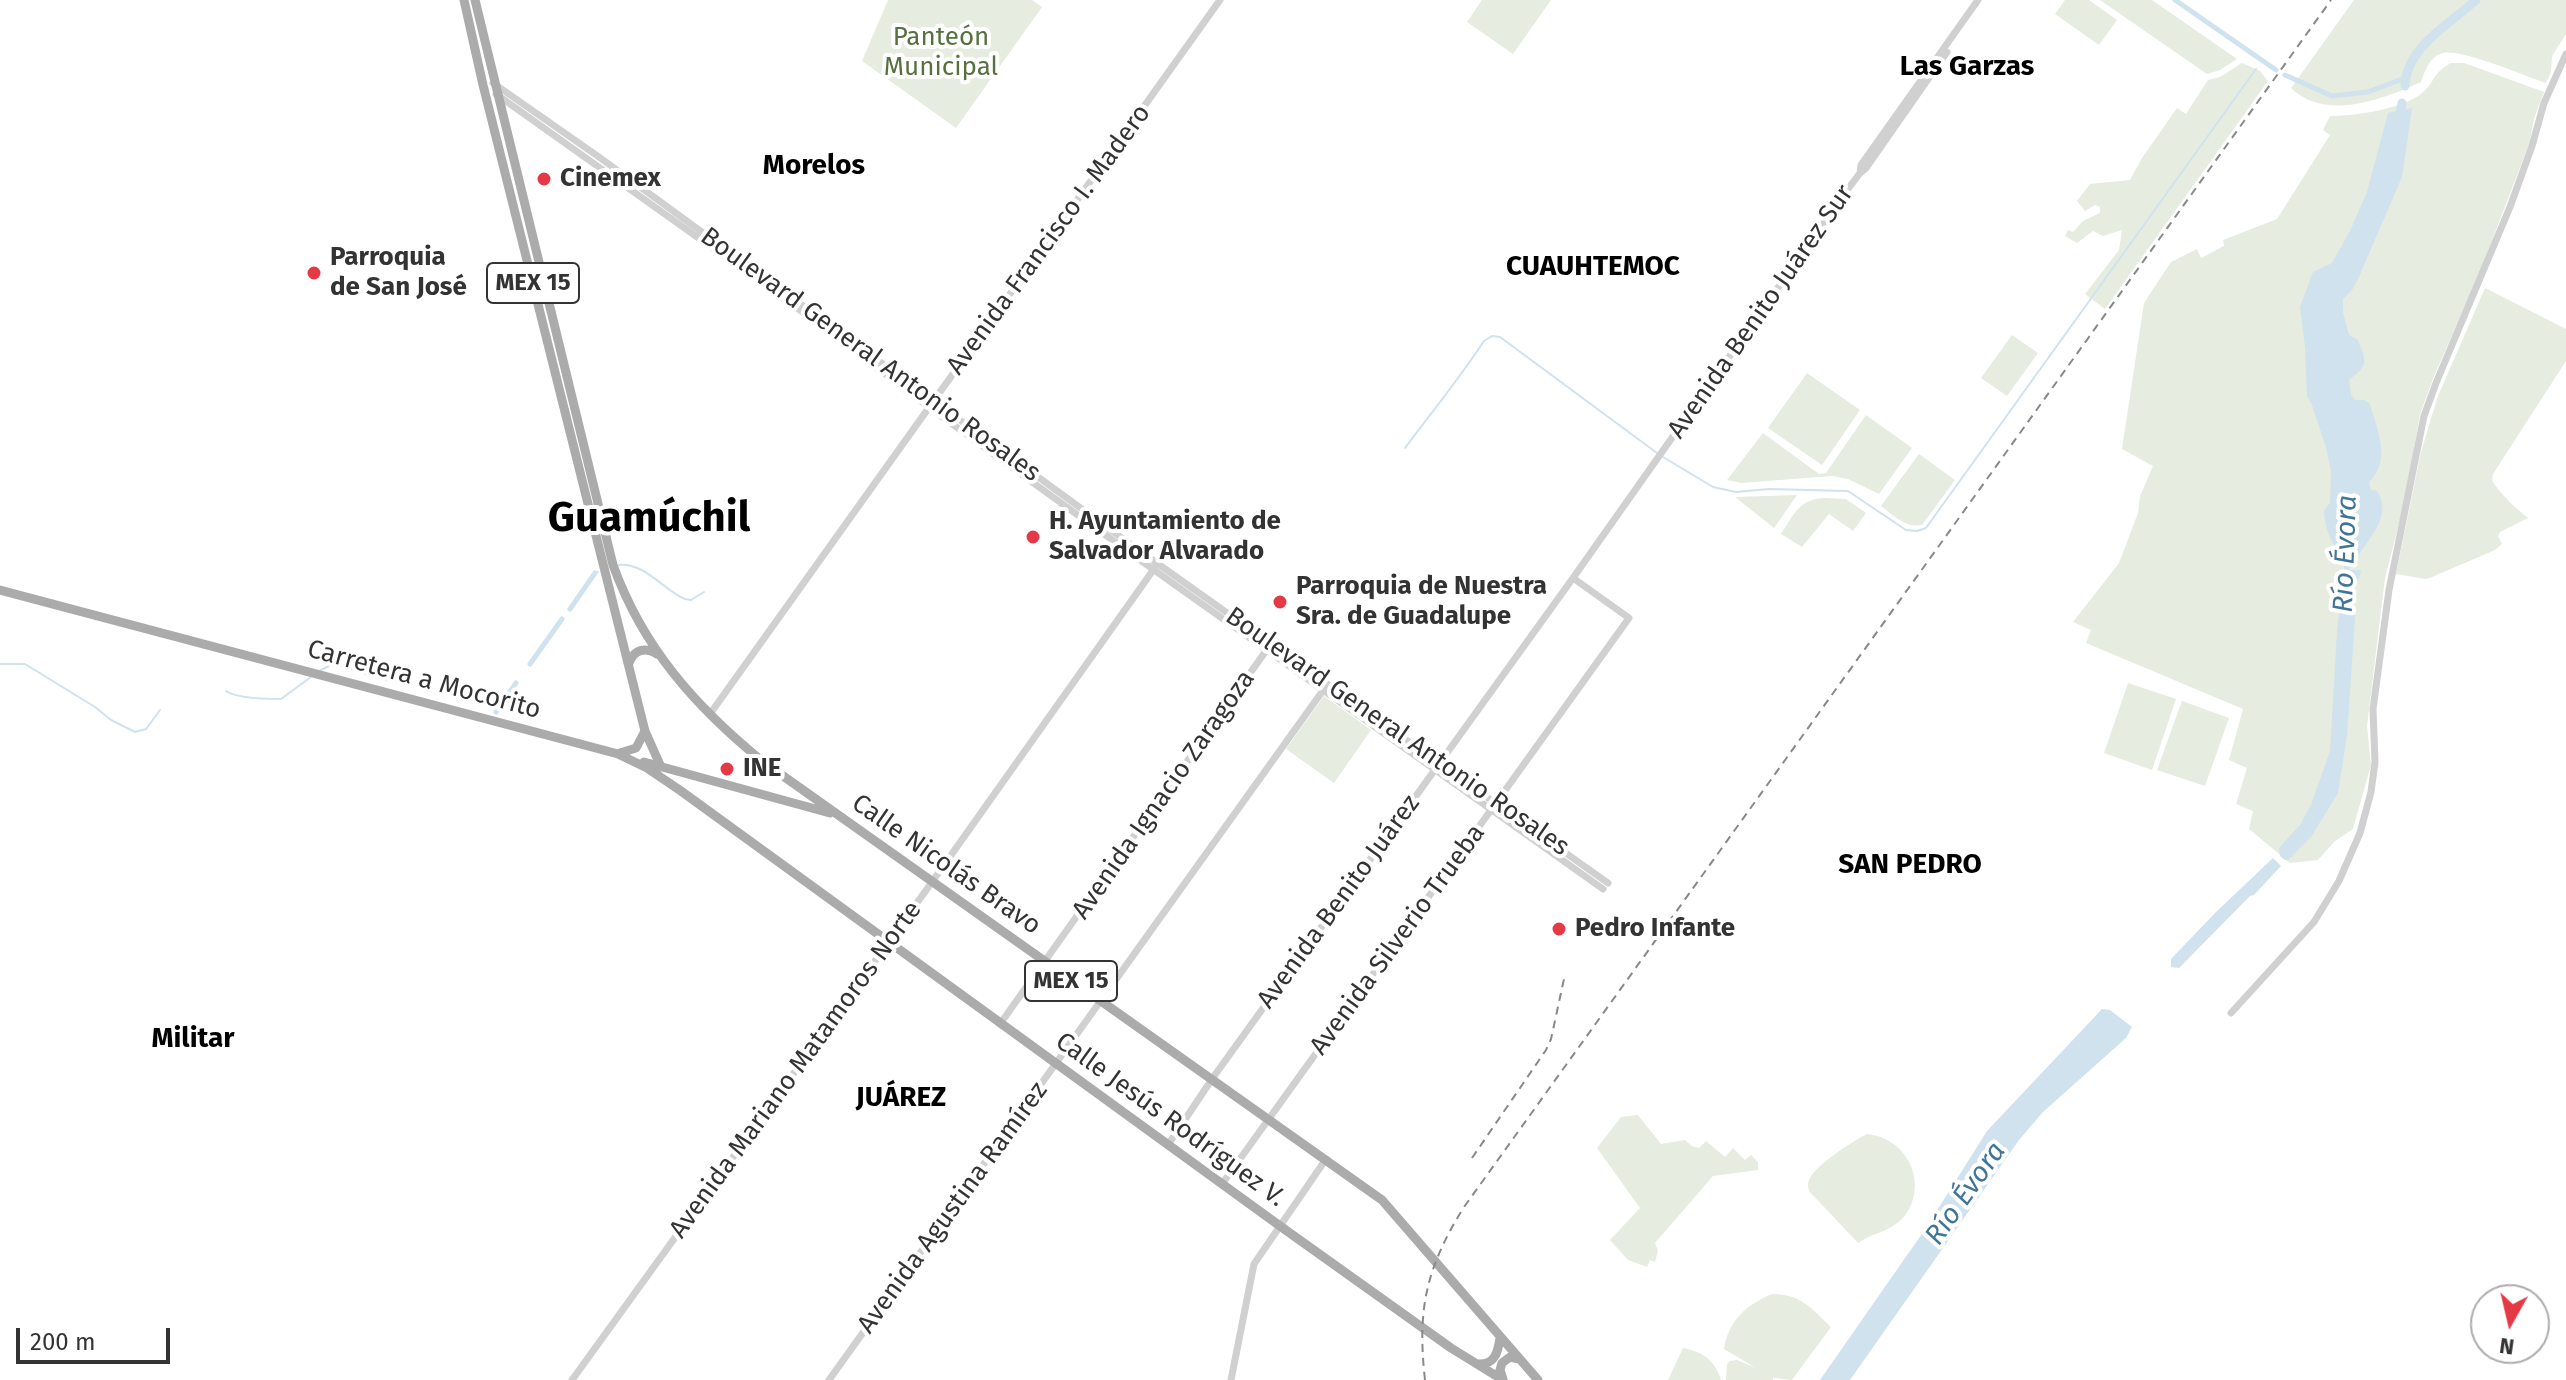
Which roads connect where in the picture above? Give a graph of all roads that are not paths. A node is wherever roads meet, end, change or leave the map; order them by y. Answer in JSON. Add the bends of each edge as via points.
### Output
{"nodes":[{"id":1,"x":464,"y":0,"type":"edge"},
{"id":2,"x":475,"y":0,"type":"edge"},
{"id":3,"x":1220,"y":0,"type":"edge"},
{"id":4,"x":1981,"y":0,"type":"edge"},
{"id":5,"x":2566,"y":54,"type":"edge"},
{"id":6,"x":496,"y":83,"type":"junction"},
{"id":7,"x":483,"y":85,"type":"junction"},
{"id":8,"x":498,"y":93,"type":"junction"},
{"id":9,"x":486,"y":97,"type":"junction"},
{"id":10,"x":932,"y":404,"type":"junction"},
{"id":11,"x":1662,"y":451,"type":"joint"},
{"id":12,"x":1156,"y":567,"type":"junction"},
{"id":13,"x":1573,"y":578,"type":"junction"},
{"id":14,"x":0,"y":590,"type":"edge"},
{"id":15,"x":1269,"y":647,"type":"junction"},
{"id":16,"x":657,"y":654,"type":"junction"},
{"id":17,"x":629,"y":664,"type":"junction"},
{"id":18,"x":1325,"y":687,"type":"junction"},
{"id":19,"x":710,"y":714,"type":"junction"},
{"id":20,"x":645,"y":731,"type":"junction"},
{"id":21,"x":617,"y":754,"type":"junction"},
{"id":22,"x":661,"y":766,"type":"junction"},
{"id":23,"x":1437,"y":766,"type":"junction"},
{"id":24,"x":681,"y":791,"type":"junction"},
{"id":25,"x":1493,"y":806,"type":"junction"},
{"id":26,"x":837,"y":815,"type":"junction"},
{"id":27,"x":932,"y":882,"type":"junction"},
{"id":28,"x":1606,"y":886,"type":"dead end"},
{"id":29,"x":888,"y":943,"type":"junction"},
{"id":30,"x":1044,"y":962,"type":"junction"},
{"id":31,"x":1101,"y":1002,"type":"junction"},
{"id":32,"x":2231,"y":1013,"type":"dead end"},
{"id":33,"x":1000,"y":1024,"type":"junction"},
{"id":34,"x":1056,"y":1064,"type":"junction"},
{"id":35,"x":1212,"y":1079,"type":"junction"},
{"id":36,"x":1269,"y":1119,"type":"junction"},
{"id":37,"x":1168,"y":1145,"type":"junction"},
{"id":38,"x":1326,"y":1159,"type":"junction"},
{"id":39,"x":1222,"y":1184,"type":"junction"},
{"id":40,"x":1280,"y":1226,"type":"junction"},
{"id":41,"x":1500,"y":1338,"type":"junction"},
{"id":42,"x":1519,"y":1359,"type":"junction"},
{"id":43,"x":1475,"y":1363,"type":"junction"},
{"id":44,"x":572,"y":1380,"type":"edge"},
{"id":45,"x":829,"y":1380,"type":"edge"},
{"id":46,"x":1231,"y":1380,"type":"edge"},
{"id":47,"x":1503,"y":1380,"type":"edge"},
{"id":48,"x":1538,"y":1380,"type":"edge"}],
"edges":[{"from":1,"to":7,"type":"main road","number":"MEX 15"},
{"from":2,"to":6,"type":"main road","number":"MEX 15"},
{"from":3,"to":10,"type":"street","name":"Avenida Francisco I. Madero"},
{"from":4,"to":11,"type":"street","name":"Avenida Benito Juárez Sur"},
{"from":5,"to":32,"type":"street","via":[[2424,416],[2391,574],[2373,709],[2375,762],[2360,833],[2314,922]]},
{"from":6,"to":7,"type":"street"},
{"from":6,"to":8,"type":"main road","number":"MEX 15"},
{"from":6,"to":10,"type":"street","name":"Boulevard General Antonio Rosales"},
{"from":7,"to":9,"type":"main road","number":"MEX 15"},
{"from":8,"to":9,"type":"street"},
{"from":8,"to":10,"type":"street","name":"Boulevard General Antonio Rosales"},
{"from":8,"to":16,"type":"main road","name":"Calle Nicolás Bravo","number":"MEX 15","via":[[613,565]]},
{"from":9,"to":17,"type":"main road","number":"MEX 15"},
{"from":10,"to":12,"type":"street","name":"Boulevard General Antonio Rosales"},
{"from":10,"to":19,"type":"street","name":"Avenida Francisco I. Madero"},
{"from":11,"to":13,"type":"street","name":"Avenida Benito Juárez"},
{"from":12,"to":15,"type":"street","name":"Boulevard General Antonio Rosales"},
{"from":12,"to":27,"type":"street","name":"Avenida Mariano Matamoros Norte"},
{"from":13,"to":23,"type":"street","name":"Avenida Benito Juárez"},
{"from":13,"to":25,"type":"street","name":"Avenida Silverio Trueba","via":[[1629,618]]},
{"from":14,"to":21,"type":"main road","name":"Carretera a Mocorito"},
{"from":15,"to":18,"type":"street","name":"Boulevard General Antonio Rosales"},
{"from":15,"to":30,"type":"street","name":"Avenida Ignacio Zaragoza"},
{"from":16,"to":17,"type":"main road","via":[[643,649]]},
{"from":16,"to":19,"type":"main road","name":"Calle Nicolás Bravo","number":"MEX 15"},
{"from":17,"to":20,"type":"main road","number":"MEX 15"},
{"from":18,"to":23,"type":"street","name":"Boulevard General Antonio Rosales"},
{"from":18,"to":31,"type":"street","name":"Avenida Agustina Ramírez"},
{"from":19,"to":26,"type":"main road","name":"Calle Nicolás Bravo","number":"MEX 15","via":[[762,761]]},
{"from":20,"to":21,"type":"main road","via":[[633,750]]},
{"from":20,"to":22,"type":"main road","number":"MEX 15"},
{"from":21,"to":22,"type":"main road","name":"Carretera a Mocorito"},
{"from":21,"to":24,"type":"main road","name":"Calle Jesús Rodríguez V."},
{"from":22,"to":24,"type":"main road","number":"MEX 15"},
{"from":22,"to":26,"type":"main road","name":"Carretera a Mocorito"},
{"from":23,"to":25,"type":"street","name":"Boulevard General Antonio Rosales"},
{"from":23,"to":35,"type":"street","name":"Avenida Benito Juárez"},
{"from":24,"to":29,"type":"main road","name":"Calle Jesús Rodríguez V.","number":"MEX 15"},
{"from":25,"to":28,"type":"street","name":"Boulevard General Antonio Rosales"},
{"from":25,"to":36,"type":"street","name":"Avenida Silverio Trueba"},
{"from":26,"to":27,"type":"main road","name":"Calle Nicolás Bravo","number":"MEX 15"},
{"from":27,"to":29,"type":"street","name":"Avenida Mariano Matamoros Norte"},
{"from":27,"to":30,"type":"main road","name":"Calle Nicolás Bravo","number":"MEX 15"},
{"from":29,"to":33,"type":"main road","name":"Calle Jesús Rodríguez V.","number":"MEX 15"},
{"from":29,"to":44,"type":"street","name":"Avenida Mariano Matamoros Norte"},
{"from":30,"to":31,"type":"main road","name":"Calle Nicolás Bravo","number":"MEX 15"},
{"from":30,"to":33,"type":"street","name":"Avenida Ignacio Zaragoza"},
{"from":31,"to":34,"type":"street","name":"Avenida Agustina Ramírez"},
{"from":31,"to":35,"type":"main road","name":"Calle Nicolás Bravo","number":"MEX 15"},
{"from":33,"to":34,"type":"main road","name":"Calle Jesús Rodríguez V.","number":"MEX 15"},
{"from":34,"to":37,"type":"main road","name":"Calle Jesús Rodríguez V.","number":"MEX 15"},
{"from":34,"to":45,"type":"street","name":"Avenida Agustina Ramírez"},
{"from":35,"to":36,"type":"main road","name":"Calle Nicolás Bravo","number":"MEX 15"},
{"from":35,"to":37,"type":"street"},
{"from":36,"to":38,"type":"main road","name":"Calle Nicolás Bravo","number":"MEX 15"},
{"from":36,"to":39,"type":"street","name":"Avenida Silverio Trueba"},
{"from":37,"to":39,"type":"main road","name":"Calle Jesús Rodríguez V.","number":"MEX 15"},
{"from":38,"to":40,"type":"street"},
{"from":38,"to":41,"type":"main road","name":"Calle Nicolás Bravo","number":"MEX 15","via":[[1382,1200]]},
{"from":39,"to":40,"type":"main road","name":"Calle Jesús Rodríguez V.","number":"MEX 15"},
{"from":40,"to":43,"type":"main road","name":"Calle Jesús Rodríguez V.","number":"MEX 15"},
{"from":40,"to":46,"type":"street","via":[[1254,1264]]},
{"from":41,"to":42,"type":"main road","number":"MEX 15"},
{"from":41,"to":43,"type":"main road","via":[[1492,1361]]},
{"from":42,"to":47,"type":"main road","via":[[1510,1357],[1502,1363]]},
{"from":42,"to":48,"type":"main road","number":"MEX 15"},
{"from":43,"to":47,"type":"main road","name":"Calle Jesús Rodríguez V.","number":"MEX 15"}]}
